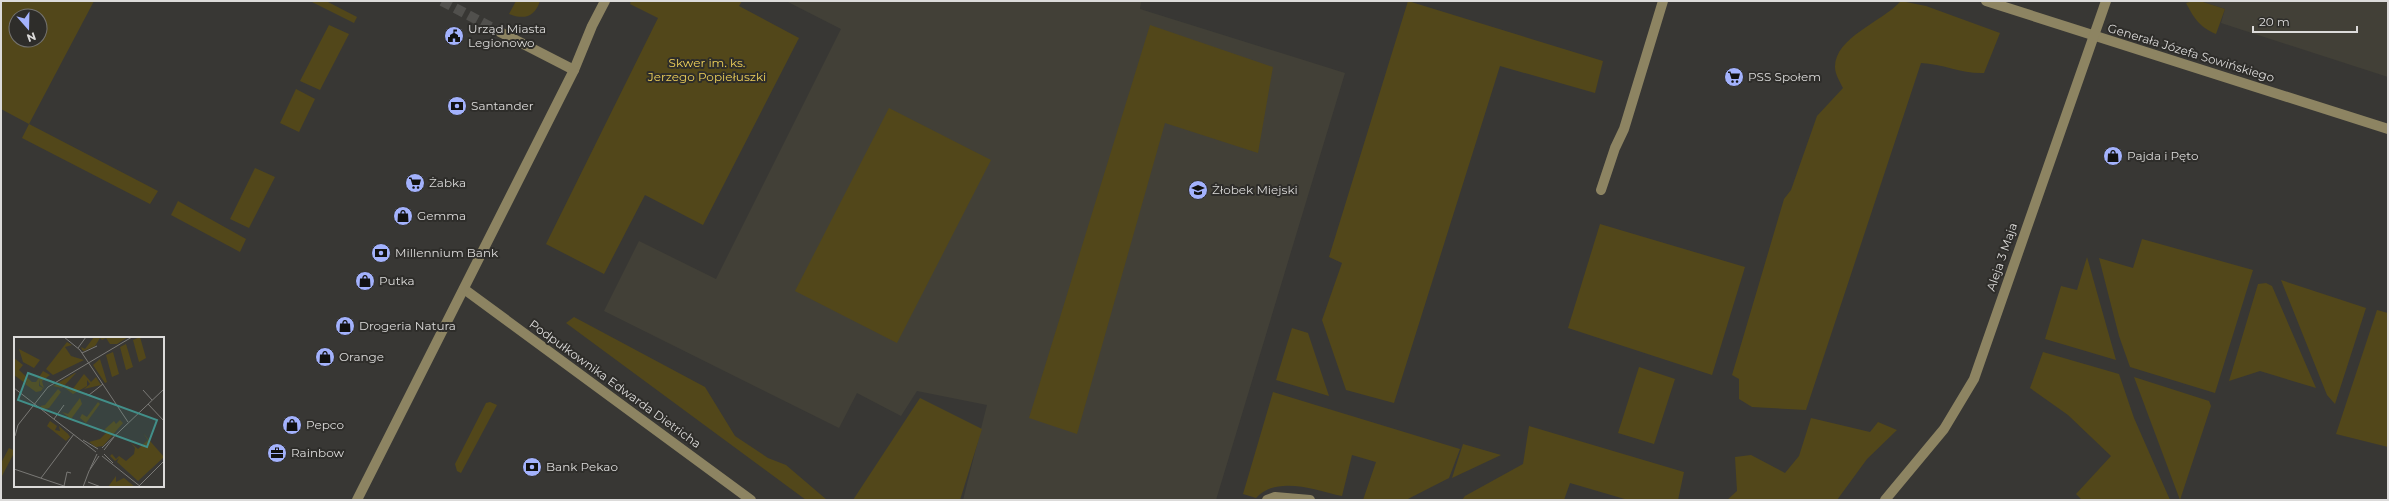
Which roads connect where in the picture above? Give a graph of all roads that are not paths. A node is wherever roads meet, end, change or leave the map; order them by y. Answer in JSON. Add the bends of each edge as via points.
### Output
{"nodes":[{"id":1,"x":597,"y":1,"type":"edge"},
{"id":2,"x":605,"y":1,"type":"edge"},
{"id":3,"x":1663,"y":1,"type":"edge"},
{"id":4,"x":1986,"y":1,"type":"edge"},
{"id":5,"x":2106,"y":1,"type":"edge"},
{"id":6,"x":592,"y":26,"type":"junction"},
{"id":7,"x":500,"y":32,"type":"tunnel mouth"},
{"id":8,"x":2093,"y":36,"type":"junction"},
{"id":9,"x":574,"y":70,"type":"junction"},
{"id":10,"x":2388,"y":128,"type":"edge"},
{"id":11,"x":1600,"y":190,"type":"dead end"},
{"id":12,"x":464,"y":289,"type":"junction"},
{"id":13,"x":357,"y":500,"type":"edge"},
{"id":14,"x":751,"y":500,"type":"edge"},
{"id":15,"x":1267,"y":500,"type":"edge"},
{"id":16,"x":1310,"y":500,"type":"edge"},
{"id":17,"x":1885,"y":500,"type":"edge"}],
"edges":[{"from":1,"to":6,"type":"street"},
{"from":2,"to":6,"type":"street"},
{"from":3,"to":11,"type":"street","via":[[1624,129]]},
{"from":4,"to":8,"type":"street","name":"Generała Józefa Sowińskiego"},
{"from":5,"to":8,"type":"street","name":"Aleja 3 Maja"},
{"from":6,"to":9,"type":"street"},
{"from":7,"to":9,"type":"street"},
{"from":8,"to":10,"type":"street","name":"Generała Józefa Sowińskiego"},
{"from":8,"to":17,"type":"street","name":"Aleja 3 Maja","via":[[1974,379],[1944,429]]},
{"from":9,"to":12,"type":"street"},
{"from":12,"to":13,"type":"street"},
{"from":12,"to":14,"type":"street","name":"Podpułkownika Edwarda Dietricha"},
{"from":15,"to":16,"type":"street","via":[[1275,497]]}]}
